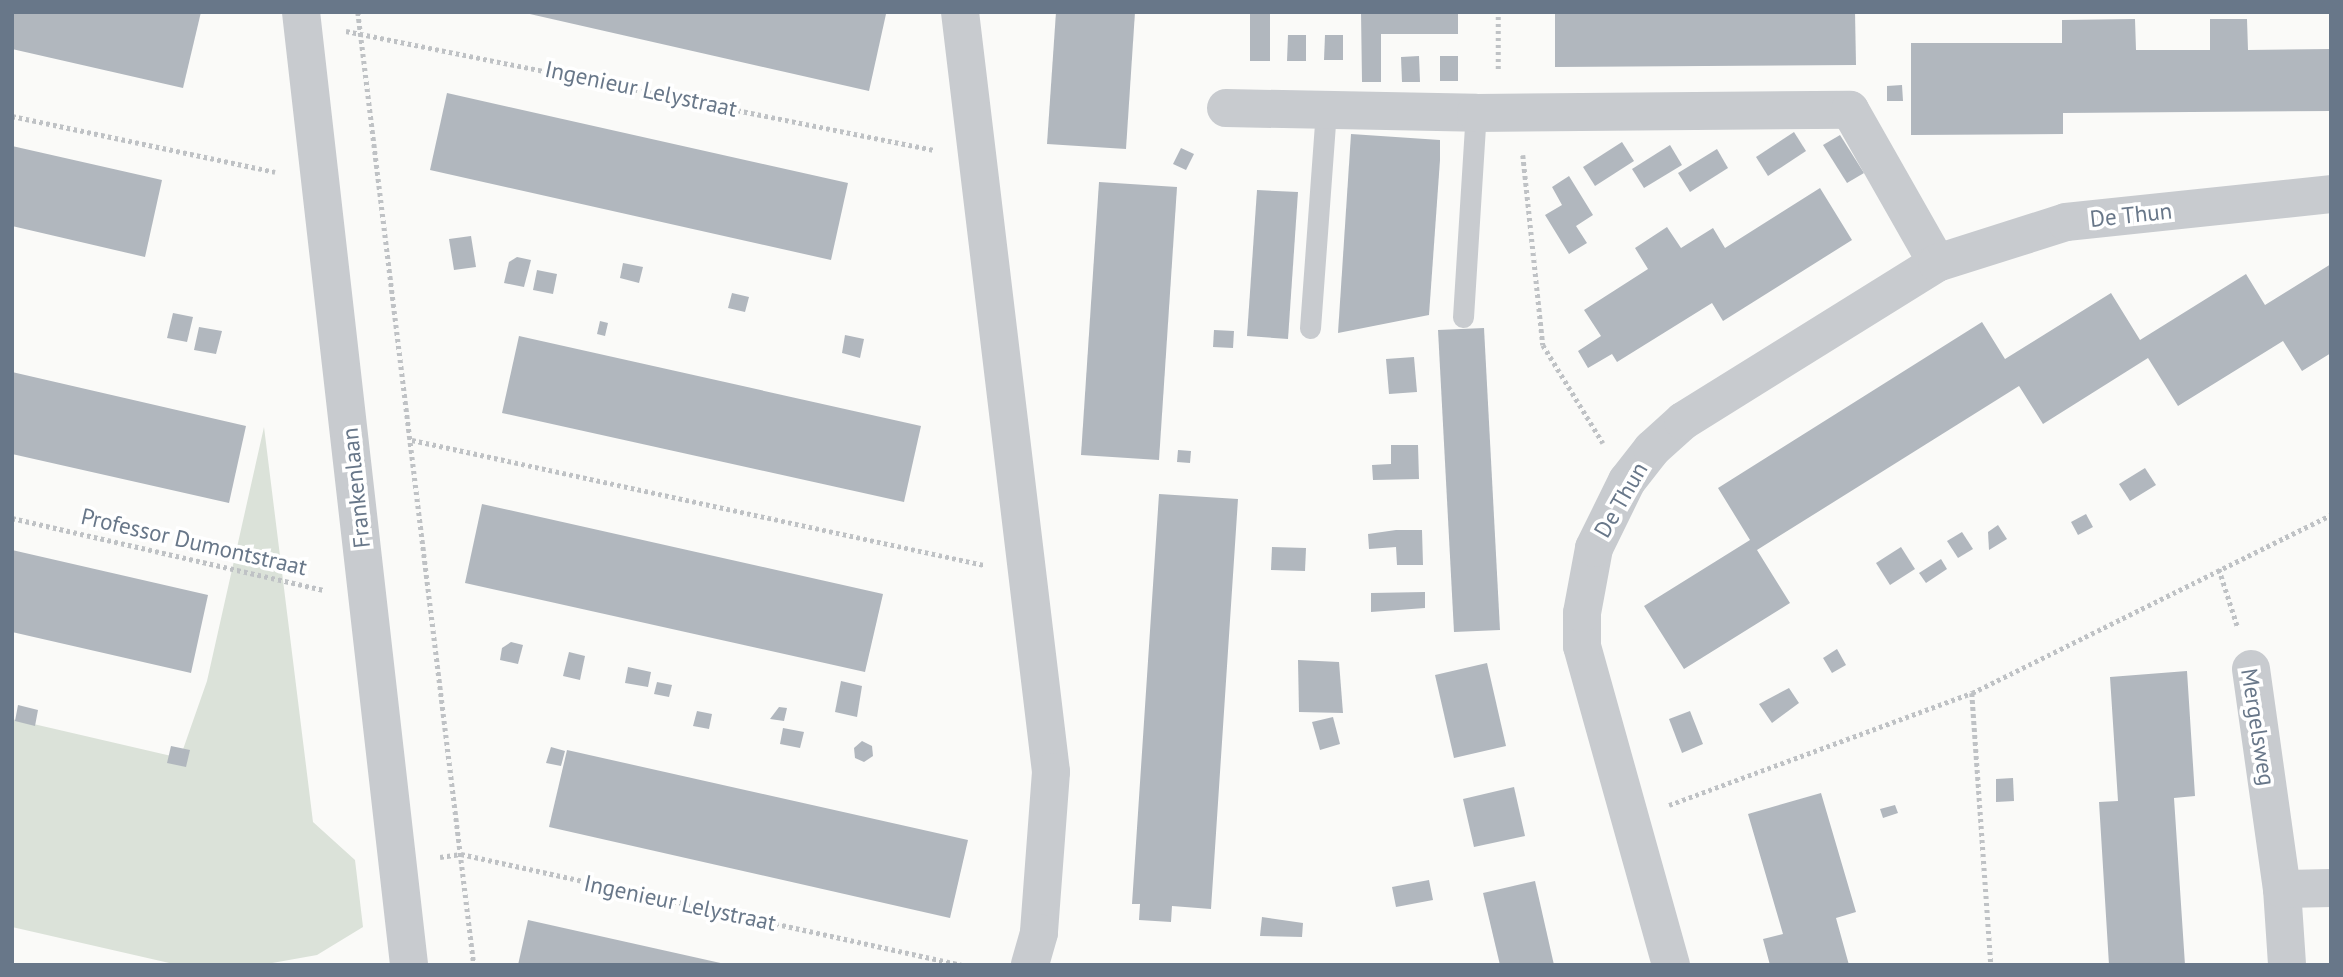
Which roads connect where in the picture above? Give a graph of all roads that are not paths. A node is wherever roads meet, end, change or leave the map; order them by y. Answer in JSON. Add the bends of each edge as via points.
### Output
{"nodes":[{"id":1,"x":960,"y":12,"type":"edge"},
{"id":2,"x":302,"y":22,"type":"edge"},
{"id":3,"x":1226,"y":108,"type":"dead end"},
{"id":4,"x":1326,"y":110,"type":"junction"},
{"id":5,"x":1497,"y":112,"type":"junction"},
{"id":6,"x":2331,"y":194,"type":"edge"},
{"id":7,"x":1937,"y":263,"type":"junction"},
{"id":8,"x":1463,"y":317,"type":"dead end"},
{"id":9,"x":1310,"y":328,"type":"dead end"},
{"id":10,"x":2251,"y":669,"type":"road end"},
{"id":11,"x":2331,"y":888,"type":"edge"},
{"id":12,"x":2283,"y":889,"type":"junction"},
{"id":13,"x":410,"y":965,"type":"edge"},
{"id":14,"x":1030,"y":965,"type":"edge"},
{"id":15,"x":1671,"y":965,"type":"edge"},
{"id":16,"x":2287,"y":965,"type":"edge"}],
"edges":[{"from":1,"to":14,"type":"street","via":[[1051,772],[1039,933]]},
{"from":2,"to":13,"type":"street","name":"Frankenlaan"},
{"from":3,"to":4,"type":"street"},
{"from":4,"to":5,"type":"street"},
{"from":4,"to":9,"type":"lane"},
{"from":5,"to":7,"type":"street","via":[[1850,110]]},
{"from":5,"to":8,"type":"lane"},
{"from":6,"to":7,"type":"street","name":"De Thun","via":[[2066,222]]},
{"from":7,"to":15,"type":"street","name":"De Thun","via":[[1683,421],[1627,481],[1594,548],[1582,613],[1582,646]]},
{"from":10,"to":12,"type":"street","name":"Mergelsweg"},
{"from":11,"to":12,"type":"street"},
{"from":12,"to":16,"type":"street","name":"Mergelsweg"}]}
